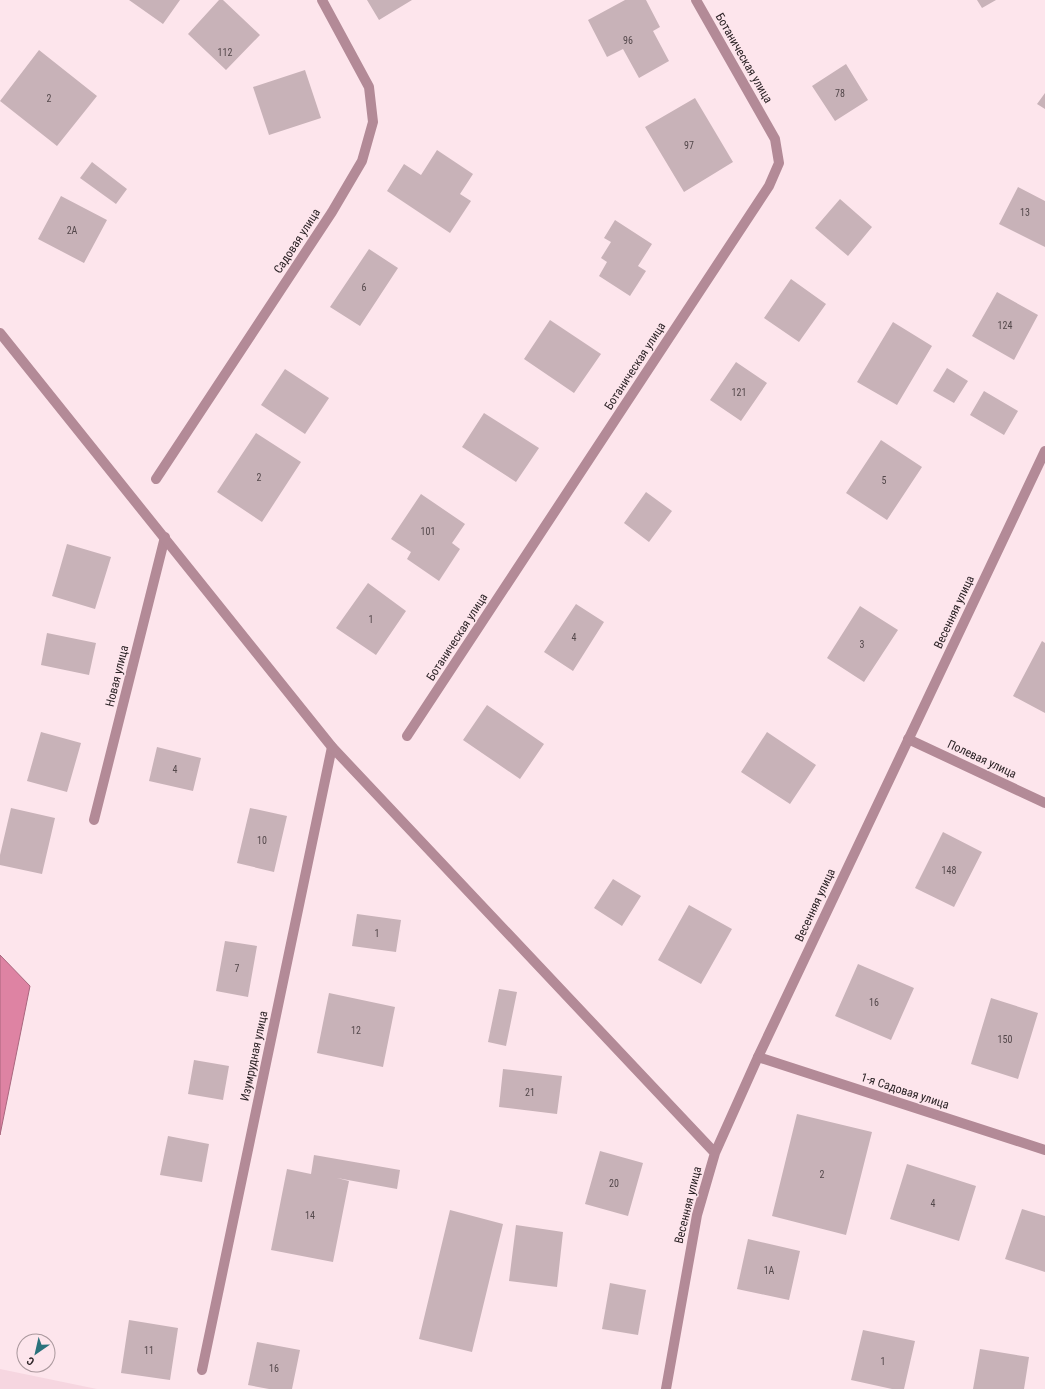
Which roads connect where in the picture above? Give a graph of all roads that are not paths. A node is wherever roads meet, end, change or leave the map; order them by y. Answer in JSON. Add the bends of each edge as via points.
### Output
{"nodes":[{"id":1,"x":322,"y":0,"type":"edge"},
{"id":2,"x":696,"y":0,"type":"edge"},
{"id":3,"x":0,"y":333,"type":"edge"},
{"id":4,"x":1045,"y":451,"type":"edge"},
{"id":5,"x":156,"y":479,"type":"dead end"},
{"id":6,"x":165,"y":538,"type":"junction"},
{"id":7,"x":407,"y":736,"type":"dead end"},
{"id":8,"x":908,"y":739,"type":"junction"},
{"id":9,"x":332,"y":747,"type":"junction"},
{"id":10,"x":1045,"y":803,"type":"edge"},
{"id":11,"x":94,"y":820,"type":"dead end"},
{"id":12,"x":758,"y":1057,"type":"junction"},
{"id":13,"x":1045,"y":1150,"type":"edge"},
{"id":14,"x":715,"y":1153,"type":"junction"},
{"id":15,"x":202,"y":1370,"type":"dead end"},
{"id":16,"x":666,"y":1389,"type":"edge"}],
"edges":[{"from":1,"to":5,"type":"street","name":"Садовая улица","via":[[369,87],[374,122],[362,161],[332,212]]},
{"from":2,"to":7,"type":"street","name":"Ботаническая улица","via":[[775,139],[779,163],[769,186]]},
{"from":3,"to":6,"type":"street"},
{"from":4,"to":8,"type":"street","name":"Весенняя улица"},
{"from":6,"to":9,"type":"street"},
{"from":6,"to":11,"type":"street","name":"Новая улица"},
{"from":8,"to":10,"type":"street","name":"Полевая улица"},
{"from":8,"to":12,"type":"street","name":"Весенняя улица"},
{"from":9,"to":14,"type":"street"},
{"from":9,"to":15,"type":"street","name":"Изумрудная улица"},
{"from":12,"to":13,"type":"street","name":"1-я Садовая улица"},
{"from":12,"to":14,"type":"street","name":"Весенняя улица"},
{"from":14,"to":16,"type":"street","name":"Весенняя улица","via":[[697,1215]]}]}
